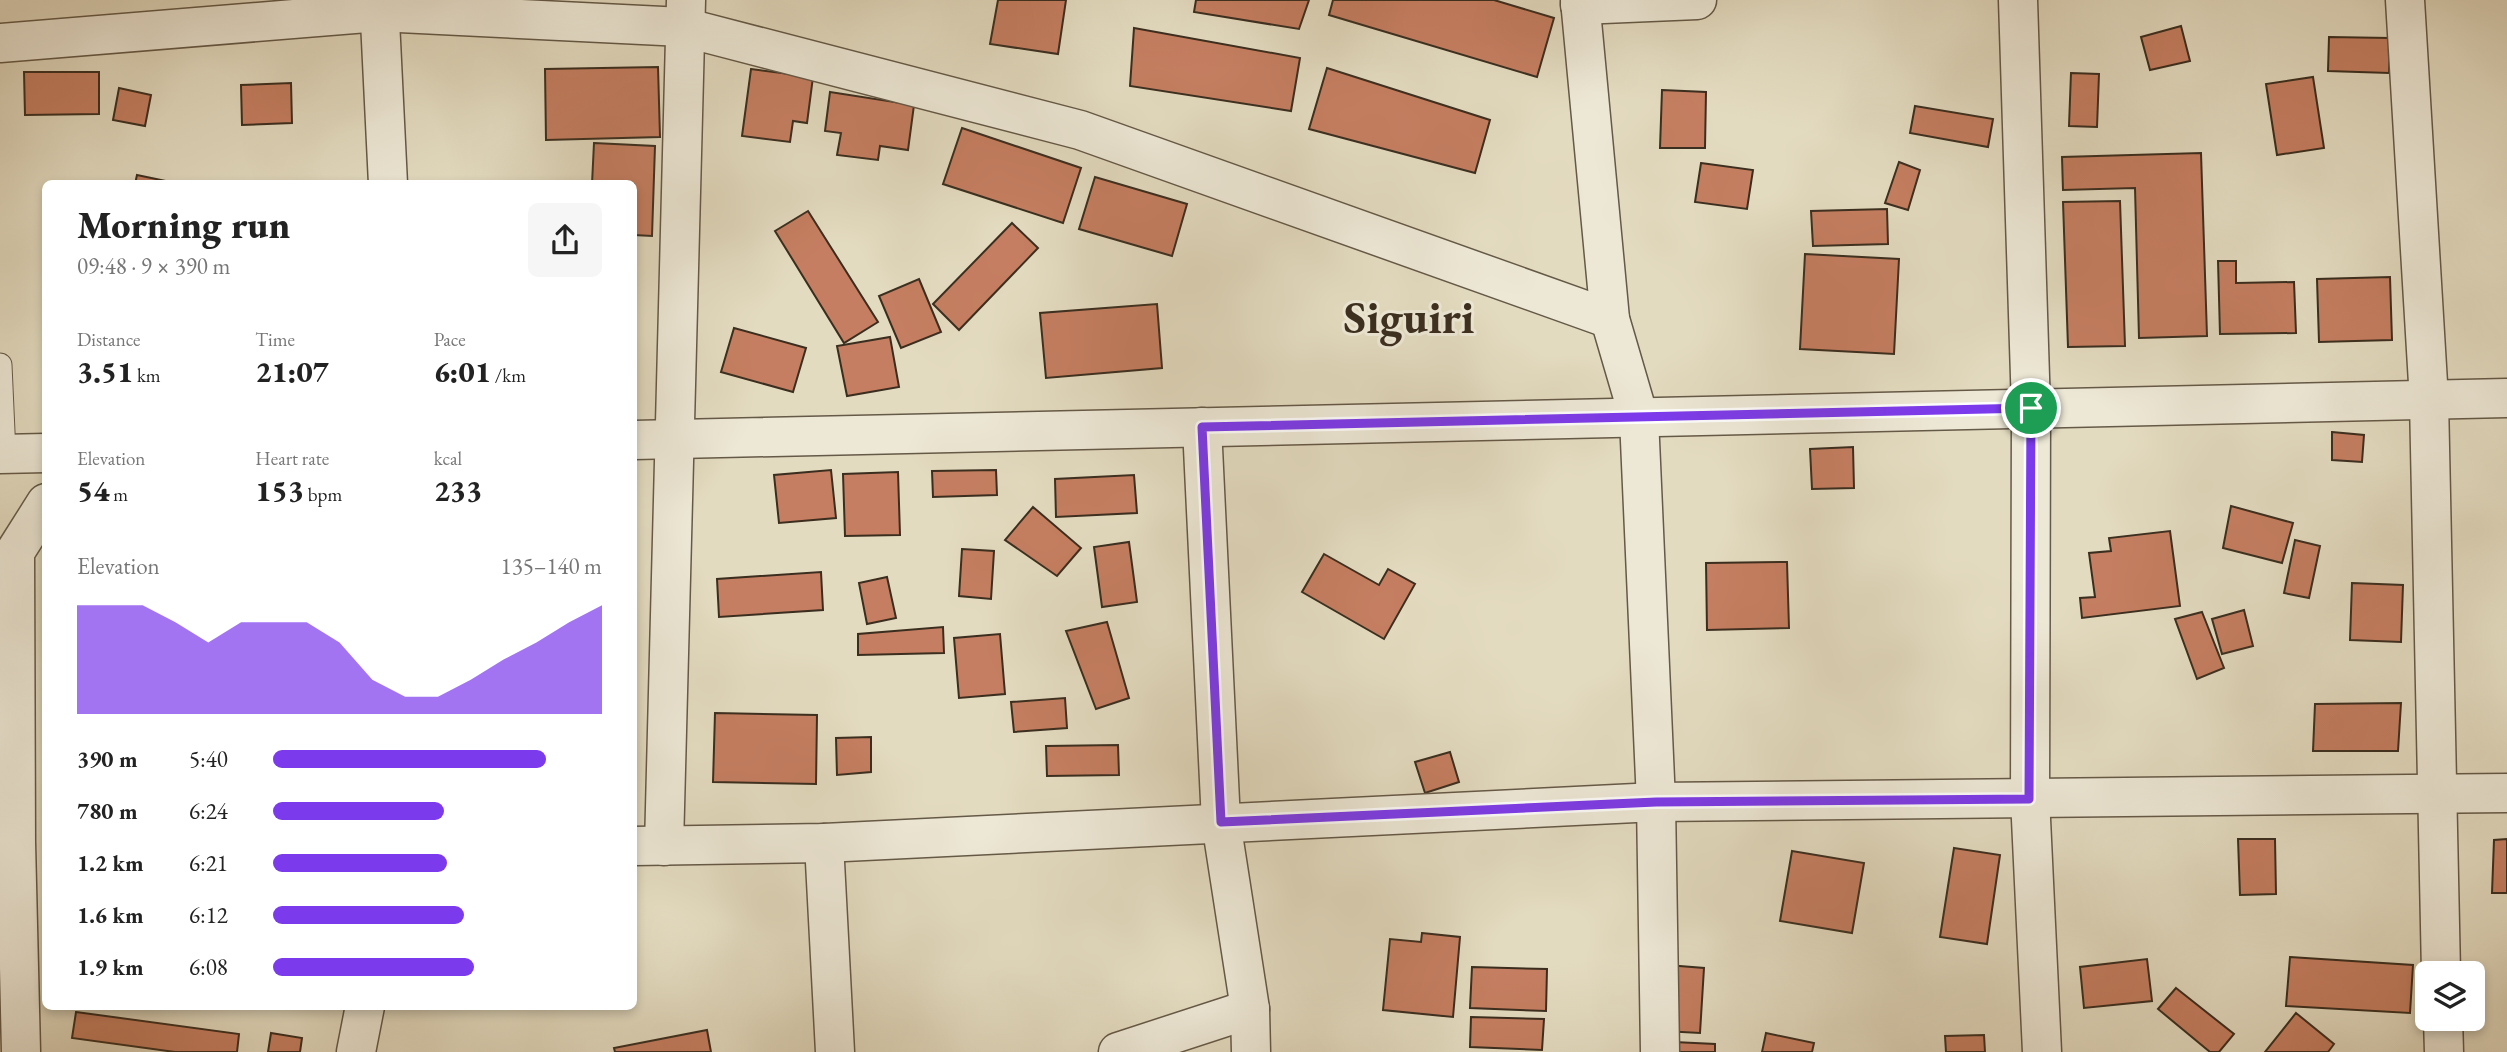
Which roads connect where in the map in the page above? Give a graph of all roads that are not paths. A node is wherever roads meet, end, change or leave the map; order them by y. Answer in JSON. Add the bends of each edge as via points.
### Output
{"nodes":[{"id":1,"x":1697,"y":0,"type":"edge"},
{"id":2,"x":2018,"y":0,"type":"edge"},
{"id":3,"x":2405,"y":0,"type":"edge"},
{"id":4,"x":1580,"y":3,"type":"edge"},
{"id":5,"x":379,"y":6,"type":"edge"},
{"id":6,"x":684,"y":14,"type":"edge"},
{"id":7,"x":0,"y":43,"type":"edge"},
{"id":8,"x":388,"y":180,"type":"edge"},
{"id":9,"x":1610,"y":319,"type":"junction"},
{"id":10,"x":0,"y":365,"type":"edge"},
{"id":11,"x":2507,"y":398,"type":"edge"},
{"id":12,"x":2429,"y":400,"type":"junction"},
{"id":13,"x":2031,"y":408,"type":"junction"},
{"id":14,"x":1639,"y":418,"type":"junction"},
{"id":15,"x":1202,"y":427,"type":"junction"},
{"id":16,"x":673,"y":439,"type":"junction"},
{"id":17,"x":637,"y":440,"type":"edge"},
{"id":18,"x":42,"y":453,"type":"edge"},
{"id":19,"x":2,"y":454,"type":"edge"},
{"id":20,"x":42,"y":507,"type":"edge"},
{"id":21,"x":7,"y":541,"type":"edge"},
{"id":22,"x":2507,"y":793,"type":"edge"},
{"id":23,"x":2436,"y":795,"type":"junction"},
{"id":24,"x":2029,"y":799,"type":"junction"},
{"id":25,"x":1656,"y":802,"type":"junction"},
{"id":26,"x":1221,"y":822,"type":"junction"},
{"id":27,"x":20,"y":843,"type":"edge"},
{"id":28,"x":824,"y":843,"type":"junction"},
{"id":29,"x":649,"y":846,"type":"edge"},
{"id":30,"x":2441,"y":961,"type":"edge"},
{"id":31,"x":1250,"y":1009,"type":"junction"},
{"id":32,"x":364,"y":1010,"type":"edge"},
{"id":33,"x":2443,"y":1031,"type":"edge"},
{"id":34,"x":21,"y":1052,"type":"edge"},
{"id":35,"x":356,"y":1052,"type":"edge"},
{"id":36,"x":835,"y":1052,"type":"edge"},
{"id":37,"x":1118,"y":1052,"type":"edge"},
{"id":38,"x":1251,"y":1052,"type":"edge"},
{"id":39,"x":1660,"y":1052,"type":"edge"},
{"id":40,"x":2042,"y":1052,"type":"edge"},
{"id":41,"x":2444,"y":1052,"type":"edge"}],
"edges":[{"from":1,"to":4,"type":"street"},
{"from":2,"to":13,"type":"street"},
{"from":3,"to":12,"type":"street"},
{"from":4,"to":9,"type":"street"},
{"from":5,"to":6,"type":"street"},
{"from":5,"to":7,"type":"street"},
{"from":5,"to":8,"type":"street"},
{"from":6,"to":9,"type":"street","via":[[1080,130]]},
{"from":6,"to":16,"type":"street"},
{"from":9,"to":14,"type":"street"},
{"from":10,"to":19,"type":"lane"},
{"from":11,"to":12,"type":"street"},
{"from":12,"to":13,"type":"street"},
{"from":12,"to":23,"type":"street"},
{"from":13,"to":14,"type":"street"},
{"from":13,"to":24,"type":"street"},
{"from":14,"to":15,"type":"street"},
{"from":14,"to":25,"type":"street"},
{"from":15,"to":16,"type":"street"},
{"from":15,"to":26,"type":"street"},
{"from":16,"to":17,"type":"street"},
{"from":16,"to":29,"type":"street"},
{"from":18,"to":19,"type":"street"},
{"from":20,"to":21,"type":"street"},
{"from":21,"to":27,"type":"street"},
{"from":22,"to":23,"type":"street"},
{"from":23,"to":24,"type":"street"},
{"from":23,"to":30,"type":"street"},
{"from":24,"to":25,"type":"street"},
{"from":24,"to":40,"type":"street"},
{"from":25,"to":26,"type":"street"},
{"from":25,"to":39,"type":"street"},
{"from":26,"to":28,"type":"street"},
{"from":26,"to":31,"type":"street"},
{"from":27,"to":34,"type":"street"},
{"from":28,"to":29,"type":"street"},
{"from":28,"to":36,"type":"street"},
{"from":31,"to":37,"type":"street"},
{"from":31,"to":38,"type":"street"},
{"from":32,"to":35,"type":"street"},
{"from":33,"to":41,"type":"street"}]}
